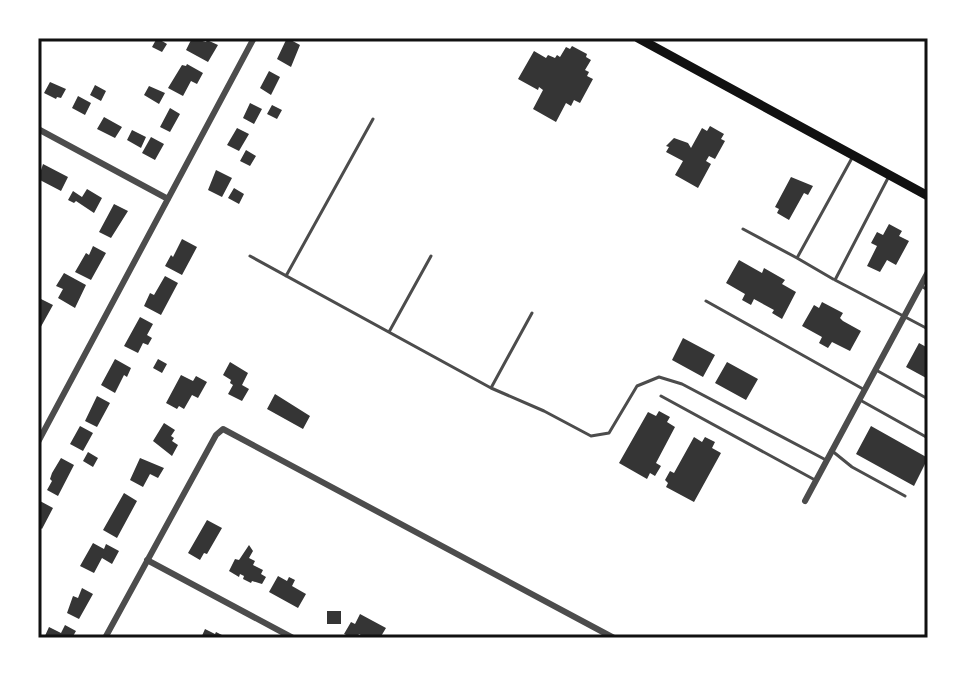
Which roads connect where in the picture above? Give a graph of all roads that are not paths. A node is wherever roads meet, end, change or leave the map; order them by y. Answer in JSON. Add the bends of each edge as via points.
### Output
{"nodes":[{"id":1,"x":254,"y":38,"type":"edge"},
{"id":2,"x":638,"y":38,"type":"edge"},
{"id":3,"x":373,"y":119,"type":"dead end"},
{"id":4,"x":38,"y":129,"type":"edge"},
{"id":5,"x":853,"y":155,"type":"junction"},
{"id":6,"x":890,"y":175,"type":"junction"},
{"id":7,"x":928,"y":196,"type":"edge"},
{"id":8,"x":168,"y":199,"type":"junction"},
{"id":9,"x":743,"y":229,"type":"dead end"},
{"id":10,"x":250,"y":256,"type":"dead end"},
{"id":11,"x":431,"y":256,"type":"dead end"},
{"id":12,"x":797,"y":258,"type":"junction"},
{"id":13,"x":928,"y":272,"type":"edge"},
{"id":14,"x":286,"y":276,"type":"junction"},
{"id":15,"x":835,"y":280,"type":"junction"},
{"id":16,"x":921,"y":286,"type":"junction"},
{"id":17,"x":928,"y":290,"type":"edge"},
{"id":18,"x":706,"y":301,"type":"dead end"},
{"id":19,"x":532,"y":313,"type":"dead end"},
{"id":20,"x":904,"y":316,"type":"junction"},
{"id":21,"x":928,"y":329,"type":"edge"},
{"id":22,"x":389,"y":332,"type":"junction"},
{"id":23,"x":876,"y":370,"type":"junction"},
{"id":24,"x":491,"y":388,"type":"junction"},
{"id":25,"x":865,"y":390,"type":"junction"},
{"id":26,"x":661,"y":396,"type":"dead end"},
{"id":27,"x":928,"y":399,"type":"edge"},
{"id":28,"x":860,"y":400,"type":"junction"},
{"id":29,"x":928,"y":438,"type":"edge"},
{"id":30,"x":38,"y":442,"type":"edge"},
{"id":31,"x":831,"y":450,"type":"junction"},
{"id":32,"x":826,"y":460,"type":"junction"},
{"id":33,"x":815,"y":480,"type":"junction"},
{"id":34,"x":905,"y":496,"type":"dead end"},
{"id":35,"x":805,"y":501,"type":"dead end"},
{"id":36,"x":147,"y":560,"type":"junction"},
{"id":37,"x":105,"y":638,"type":"edge"},
{"id":38,"x":293,"y":638,"type":"edge"},
{"id":39,"x":614,"y":638,"type":"edge"}],
"edges":[{"from":1,"to":8,"type":"street"},
{"from":2,"to":5,"type":"main road"},
{"from":3,"to":14,"type":"lane"},
{"from":4,"to":8,"type":"street"},
{"from":5,"to":6,"type":"main road"},
{"from":5,"to":12,"type":"lane"},
{"from":6,"to":7,"type":"main road"},
{"from":6,"to":15,"type":"lane"},
{"from":8,"to":30,"type":"street"},
{"from":9,"to":12,"type":"lane"},
{"from":10,"to":14,"type":"lane"},
{"from":11,"to":22,"type":"lane"},
{"from":12,"to":15,"type":"lane"},
{"from":13,"to":16,"type":"street"},
{"from":14,"to":22,"type":"lane"},
{"from":15,"to":20,"type":"lane"},
{"from":16,"to":17,"type":"lane"},
{"from":16,"to":20,"type":"street"},
{"from":18,"to":25,"type":"lane"},
{"from":19,"to":24,"type":"lane"},
{"from":20,"to":21,"type":"lane"},
{"from":20,"to":23,"type":"street"},
{"from":22,"to":24,"type":"lane"},
{"from":23,"to":25,"type":"street"},
{"from":23,"to":27,"type":"lane"},
{"from":24,"to":32,"type":"lane","via":[[598,437],[609,433],[637,386],[669,378]]},
{"from":25,"to":28,"type":"street"},
{"from":26,"to":33,"type":"lane"},
{"from":28,"to":29,"type":"lane"},
{"from":28,"to":31,"type":"street"},
{"from":31,"to":32,"type":"street"},
{"from":31,"to":34,"type":"lane"},
{"from":32,"to":33,"type":"street"},
{"from":33,"to":35,"type":"street"},
{"from":36,"to":37,"type":"street"},
{"from":36,"to":38,"type":"street"},
{"from":36,"to":39,"type":"street","via":[[221,429]]}]}
